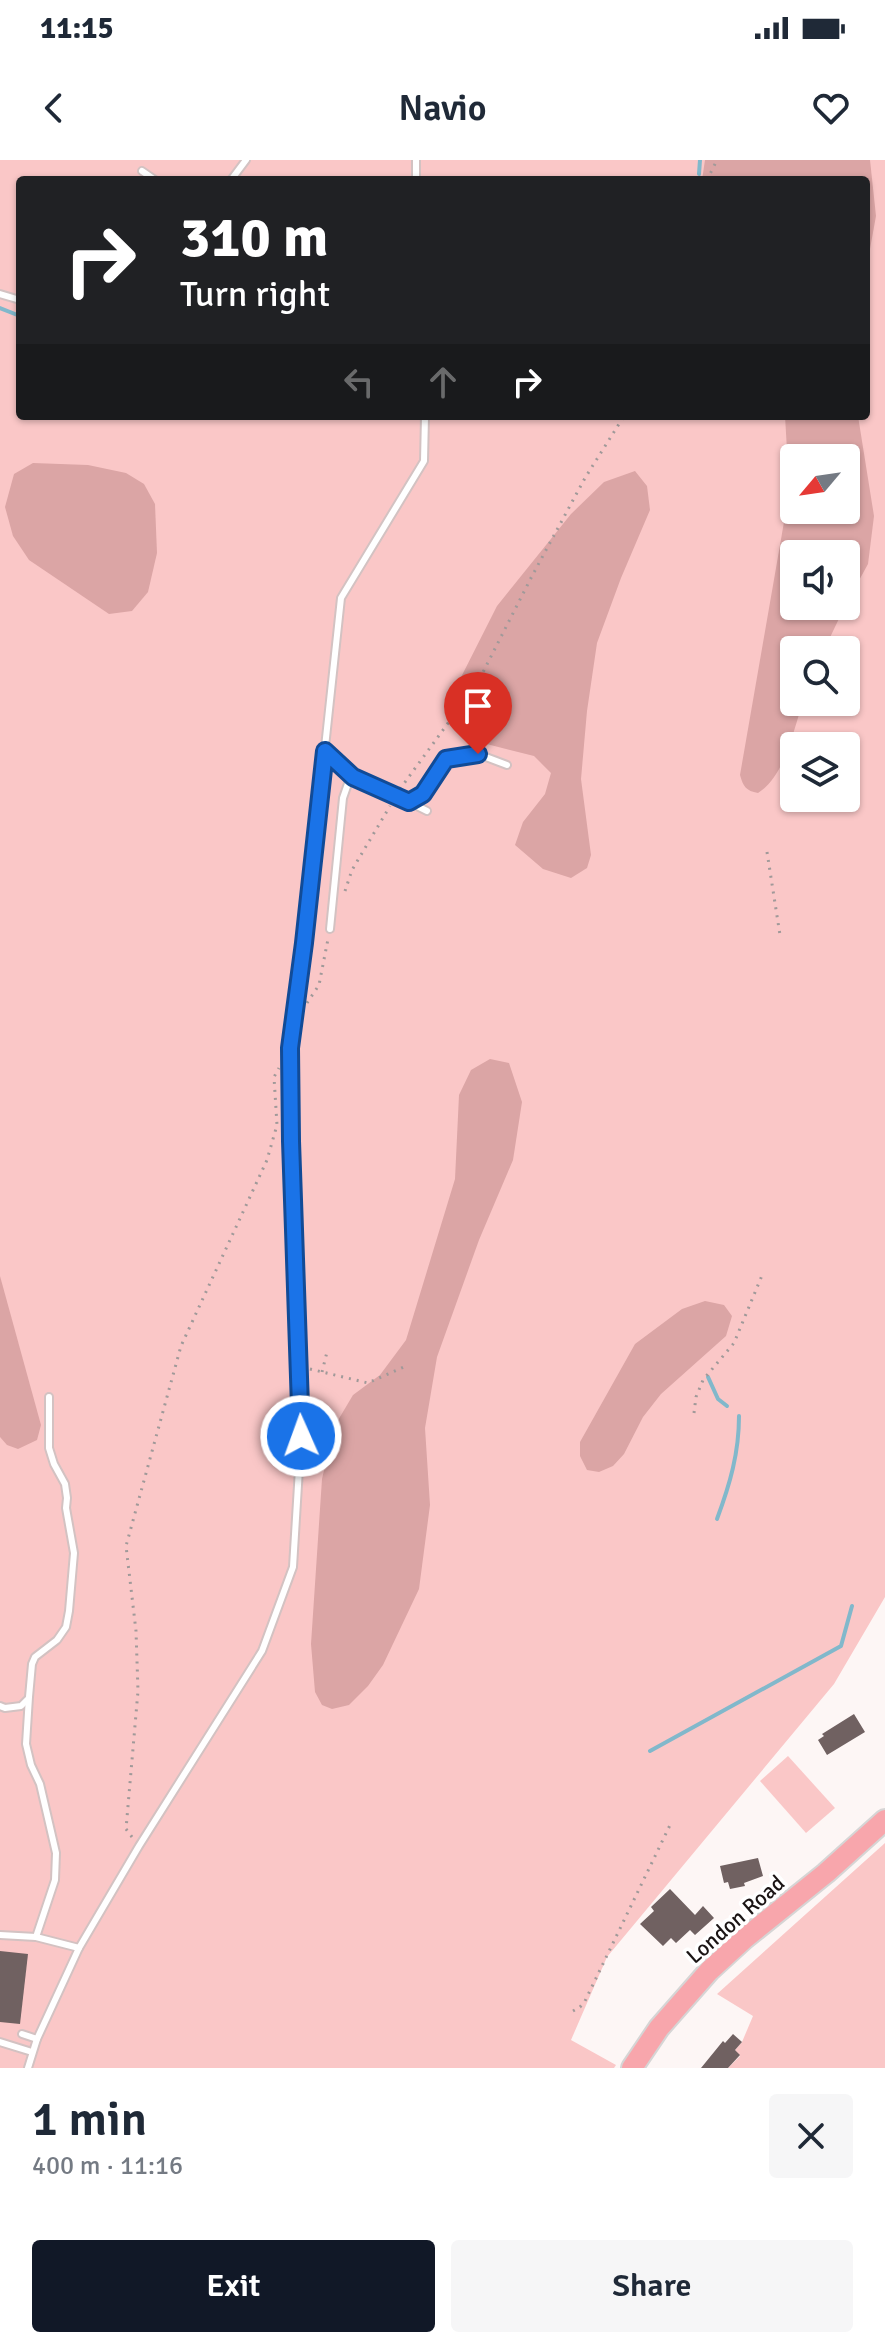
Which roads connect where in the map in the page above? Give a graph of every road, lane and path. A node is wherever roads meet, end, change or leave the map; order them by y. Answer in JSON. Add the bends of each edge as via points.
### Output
{"nodes":[{"id":1,"x":142,"y":171,"type":"dead end"},
{"id":2,"x":149,"y":176,"type":"edge"},
{"id":3,"x":425,"y":420,"type":"edge"},
{"id":4,"x":621,"y":420,"type":"edge"},
{"id":5,"x":325,"y":751,"type":"junction"},
{"id":6,"x":507,"y":765,"type":"dead end"},
{"id":7,"x":351,"y":775,"type":"junction"},
{"id":8,"x":395,"y":796,"type":"junction"},
{"id":9,"x":409,"y":802,"type":"junction"},
{"id":10,"x":427,"y":811,"type":"dead end"},
{"id":11,"x":767,"y":852,"type":"dead end"},
{"id":12,"x":341,"y":900,"type":"dead end"},
{"id":13,"x":330,"y":929,"type":"joint"},
{"id":14,"x":780,"y":935,"type":"dead end"},
{"id":15,"x":307,"y":1004,"type":"dead end"},
{"id":16,"x":290,"y":1048,"type":"junction"},
{"id":17,"x":763,"y":1273,"type":"dead end"},
{"id":18,"x":327,"y":1352,"type":"dead end"},
{"id":19,"x":299,"y":1366,"type":"junction"},
{"id":20,"x":404,"y":1367,"type":"dead end"},
{"id":21,"x":322,"y":1372,"type":"junction"},
{"id":22,"x":49,"y":1397,"type":"dead end"},
{"id":23,"x":694,"y":1413,"type":"dead end"},
{"id":24,"x":29,"y":1697,"type":"junction"},
{"id":25,"x":0,"y":1706,"type":"edge"},
{"id":26,"x":885,"y":1820,"type":"edge"},
{"id":27,"x":672,"y":1821,"type":"dead end"},
{"id":28,"x":139,"y":1846,"type":"junction"},
{"id":29,"x":0,"y":1935,"type":"edge"},
{"id":30,"x":36,"y":1937,"type":"junction"},
{"id":31,"x":79,"y":1948,"type":"junction"},
{"id":32,"x":573,"y":2011,"type":"dead end"},
{"id":33,"x":22,"y":2034,"type":"dead end"},
{"id":34,"x":37,"y":2039,"type":"junction"},
{"id":35,"x":0,"y":2042,"type":"edge"},
{"id":36,"x":32,"y":2052,"type":"junction"},
{"id":37,"x":28,"y":2068,"type":"edge"},
{"id":38,"x":632,"y":2068,"type":"edge"}],
"edges":[{"from":1,"to":2,"type":"lane"},
{"from":3,"to":5,"type":"lane","via":[[424,461],[341,598]]},
{"from":4,"to":8,"type":"path","via":[[585,478],[478,682]]},
{"from":5,"to":7,"type":"lane"},
{"from":5,"to":16,"type":"lane"},
{"from":6,"to":9,"type":"lane","via":[[478,754],[446,759],[423,794]]},
{"from":7,"to":8,"type":"lane"},
{"from":7,"to":13,"type":"lane","via":[[343,798]]},
{"from":8,"to":9,"type":"lane"},
{"from":8,"to":12,"type":"path","via":[[352,870]]},
{"from":9,"to":10,"type":"lane"},
{"from":11,"to":14,"type":"path"},
{"from":13,"to":15,"type":"path","via":[[319,985]]},
{"from":16,"to":19,"type":"lane"},
{"from":16,"to":28,"type":"path","via":[[274,1077],[277,1125],[267,1160],[181,1346],[126,1546],[138,1691],[126,1829]]},
{"from":17,"to":23,"type":"path","via":[[734,1343],[703,1380]]},
{"from":18,"to":21,"type":"path"},
{"from":19,"to":21,"type":"path"},
{"from":19,"to":28,"type":"lane","via":[[301,1436],[293,1567],[262,1651]]},
{"from":20,"to":21,"type":"path","via":[[368,1383]]},
{"from":22,"to":24,"type":"lane","via":[[49,1448],[65,1484],[73,1575],[66,1627],[35,1657]]},
{"from":24,"to":25,"type":"lane","via":[[21,1706]]},
{"from":24,"to":30,"type":"lane","via":[[26,1744],[56,1853],[55,1880]]},
{"from":26,"to":38,"type":"main road","name":"London Road","via":[[709,1971],[678,2003]]},
{"from":27,"to":32,"type":"path","via":[[585,2001]]},
{"from":28,"to":31,"type":"lane"},
{"from":29,"to":30,"type":"lane"},
{"from":30,"to":31,"type":"lane"},
{"from":31,"to":34,"type":"lane"},
{"from":33,"to":34,"type":"lane"},
{"from":34,"to":36,"type":"lane"},
{"from":35,"to":36,"type":"lane"},
{"from":36,"to":37,"type":"lane"}]}
